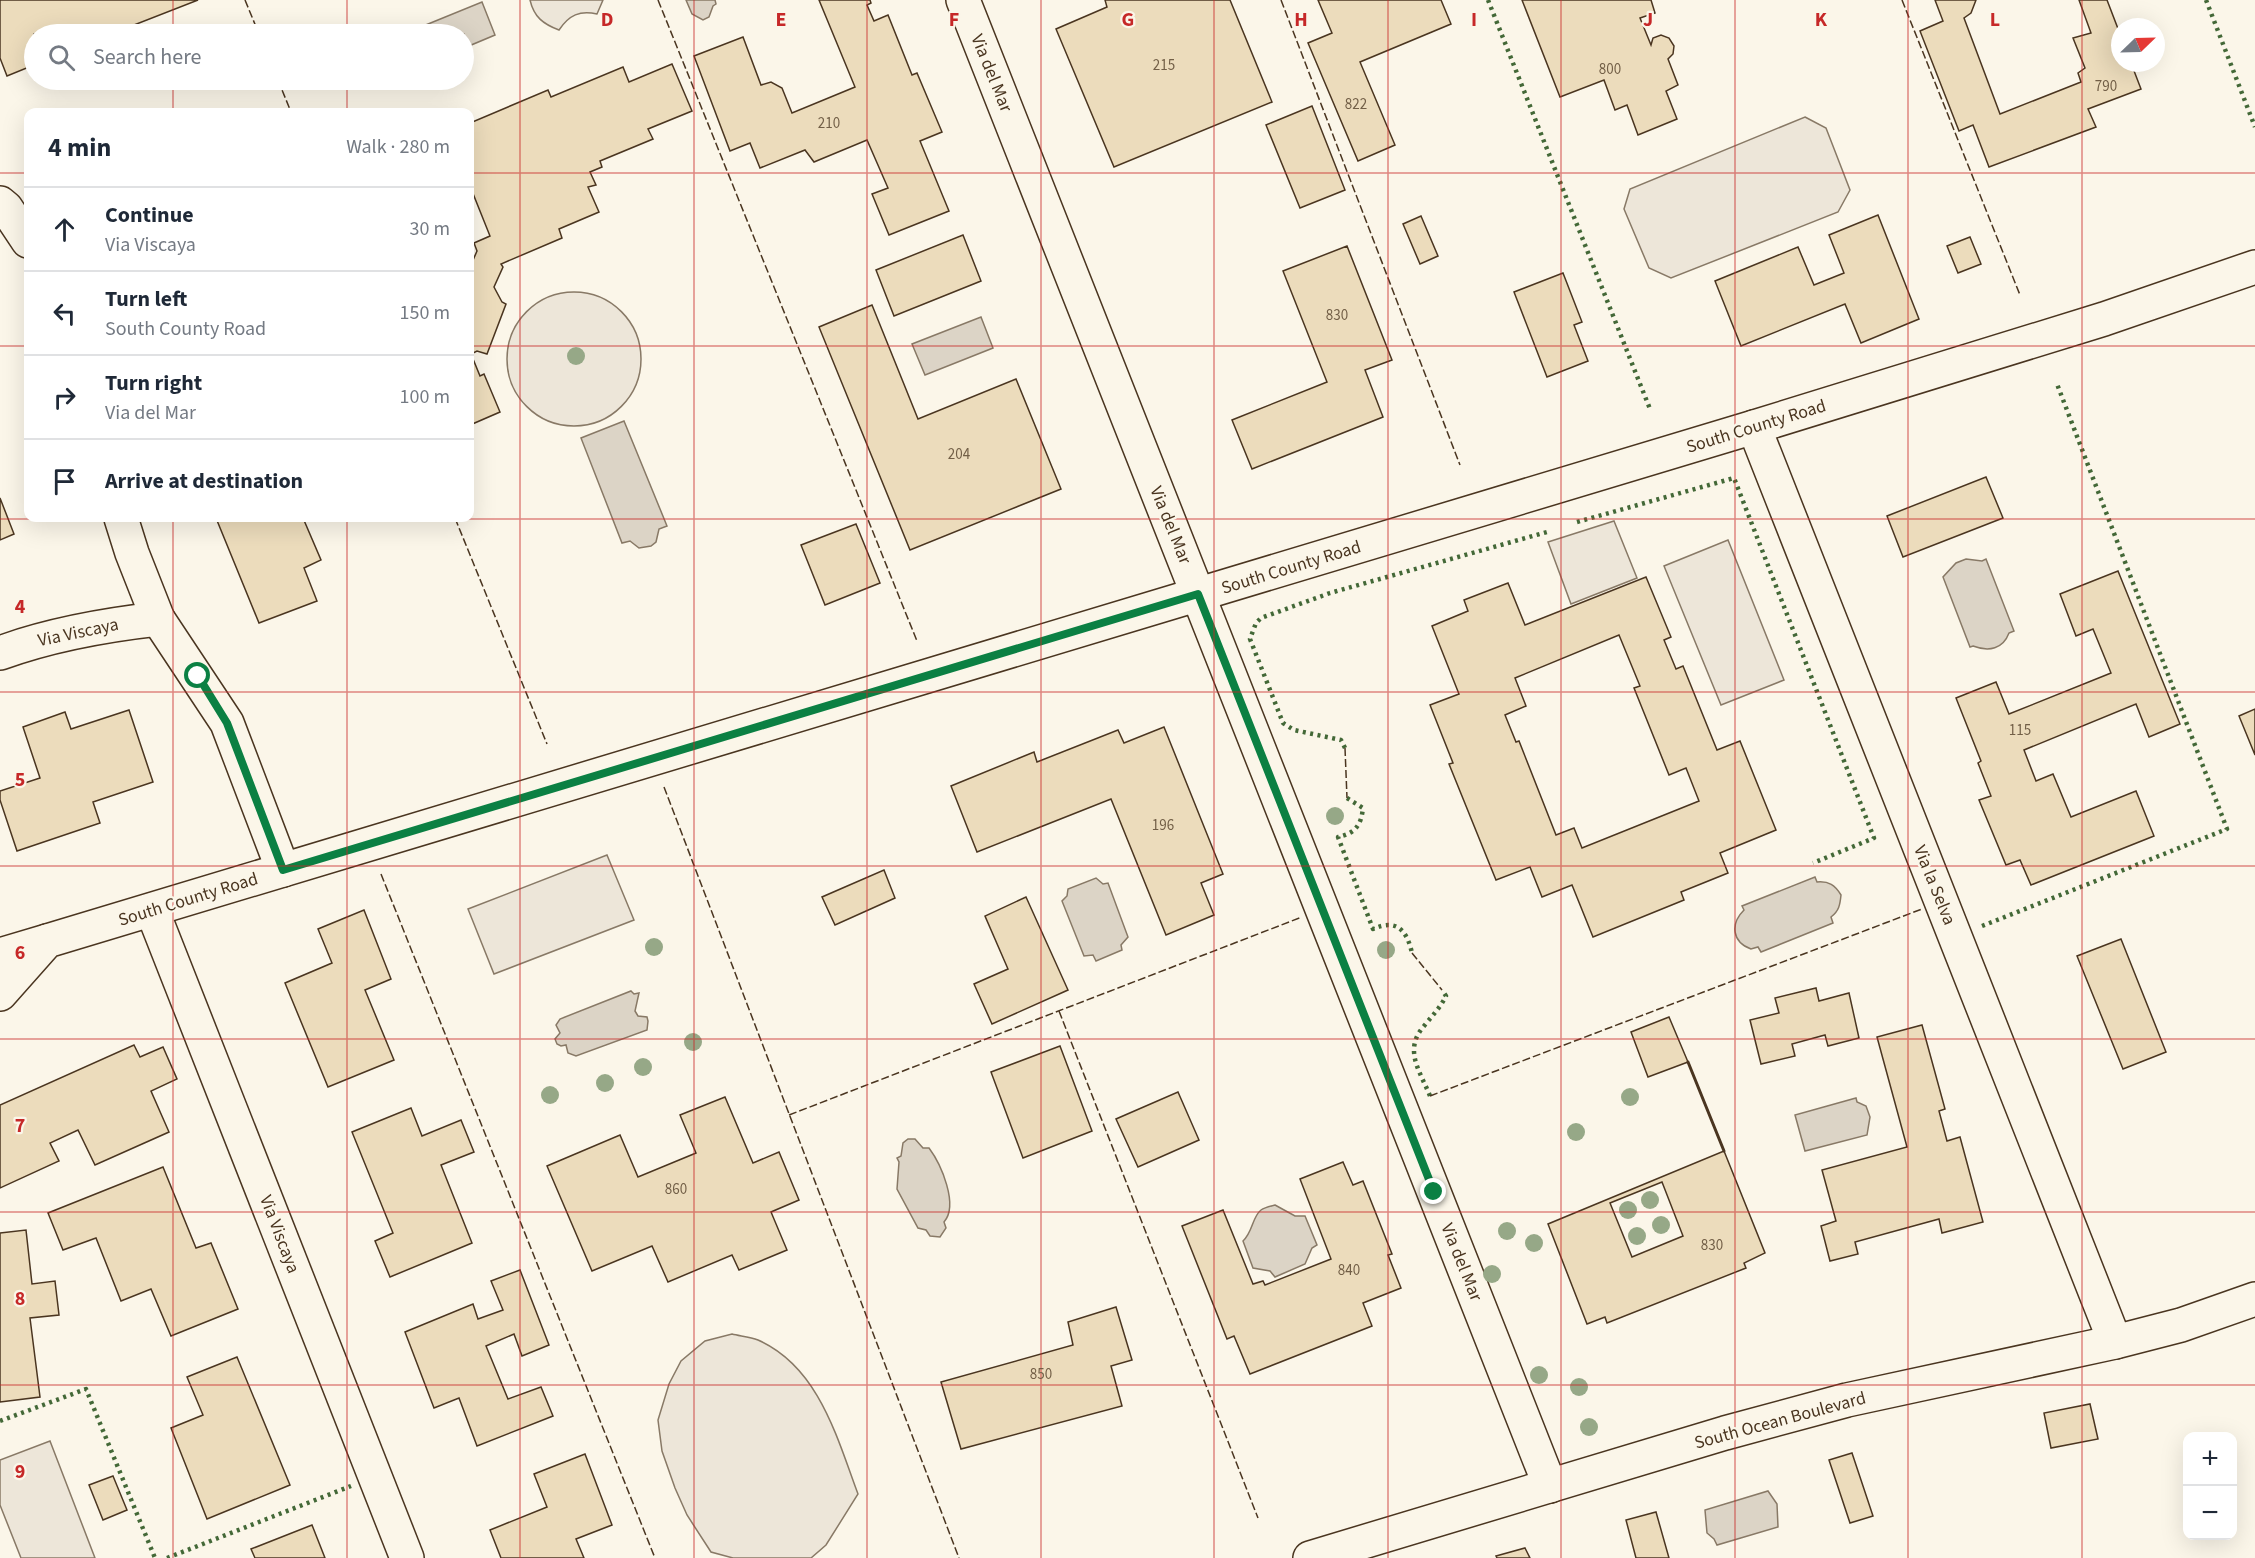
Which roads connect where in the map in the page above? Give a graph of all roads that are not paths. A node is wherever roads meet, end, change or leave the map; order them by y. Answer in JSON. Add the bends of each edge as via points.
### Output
{"nodes":[{"id":1,"x":963,"y":0,"type":"edge"},
{"id":2,"x":0,"y":203,"type":"edge"},
{"id":3,"x":24,"y":235,"type":"edge"},
{"id":4,"x":2255,"y":267,"type":"edge"},
{"id":5,"x":1754,"y":427,"type":"junction"},
{"id":6,"x":122,"y":522,"type":"edge"},
{"id":7,"x":1198,"y":594,"type":"junction"},
{"id":8,"x":158,"y":618,"type":"junction"},
{"id":9,"x":0,"y":653,"type":"edge"},
{"id":10,"x":283,"y":870,"type":"junction"},
{"id":11,"x":152,"y":910,"type":"junction"},
{"id":12,"x":47,"y":941,"type":"junction"},
{"id":13,"x":0,"y":955,"type":"edge"},
{"id":14,"x":0,"y":994,"type":"edge"},
{"id":15,"x":2255,"y":1299,"type":"edge"},
{"id":16,"x":2115,"y":1342,"type":"junction"},
{"id":17,"x":1550,"y":1486,"type":"junction"},
{"id":18,"x":407,"y":1558,"type":"edge"},
{"id":19,"x":1310,"y":1558,"type":"edge"}],
"edges":[{"from":1,"to":7,"type":"street","name":"Via del Mar"},
{"from":2,"to":3,"type":"street"},
{"from":4,"to":5,"type":"street","name":"South County Road","via":[[2104,319]]},
{"from":5,"to":7,"type":"street","name":"South County Road"},
{"from":5,"to":16,"type":"street","name":"Via la Selva"},
{"from":6,"to":8,"type":"street"},
{"from":7,"to":10,"type":"street","name":"South County Road"},
{"from":7,"to":17,"type":"street","name":"Via del Mar"},
{"from":8,"to":9,"type":"street","name":"Via Viscaya","via":[[100,625]]},
{"from":8,"to":10,"type":"street","via":[[227,723]]},
{"from":10,"to":11,"type":"street","name":"South County Road"},
{"from":11,"to":12,"type":"street","name":"South County Road"},
{"from":11,"to":18,"type":"street","name":"Via Viscaya"},
{"from":12,"to":13,"type":"street","name":"South County Road"},
{"from":12,"to":14,"type":"street"},
{"from":15,"to":16,"type":"street","name":"South Ocean Boulevard","via":[[2181,1325]]},
{"from":16,"to":17,"type":"street","name":"South Ocean Boulevard","via":[[1847,1400]]},
{"from":17,"to":19,"type":"street","name":"South Ocean Boulevard"}]}
